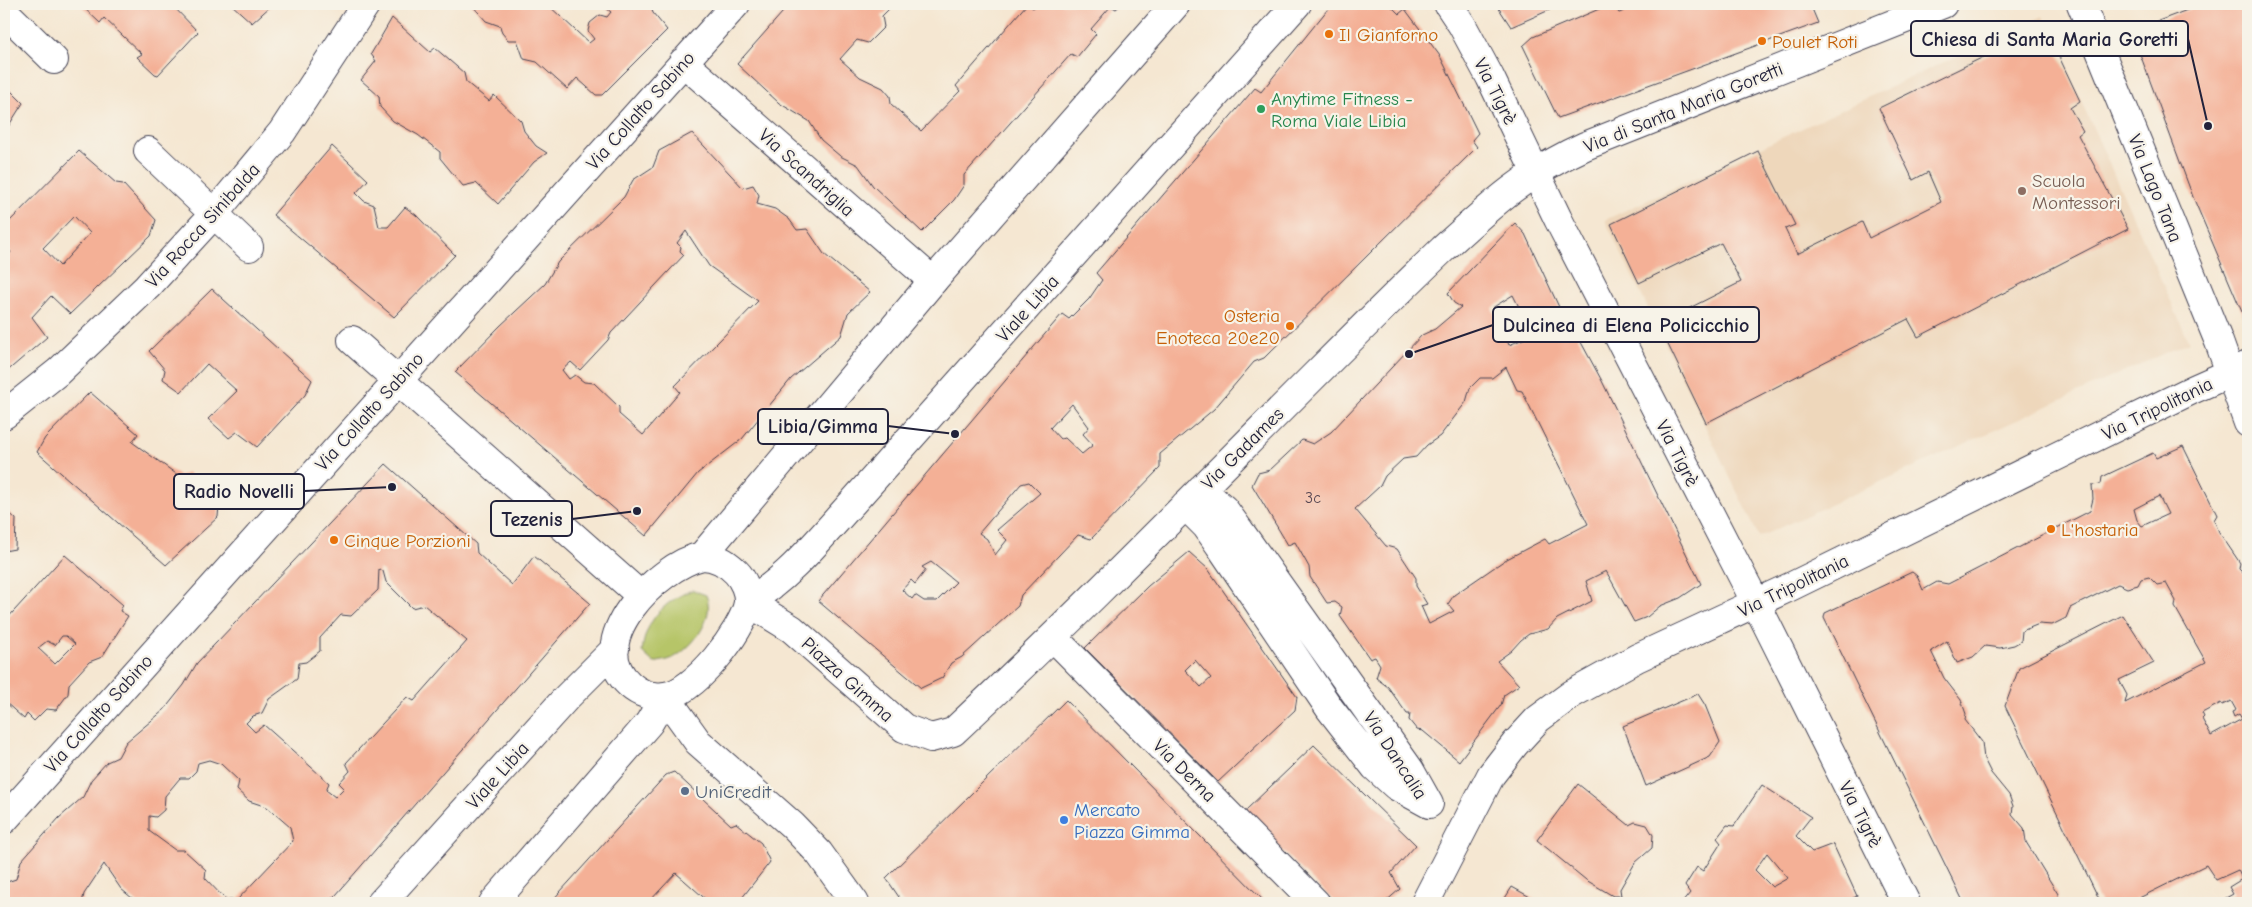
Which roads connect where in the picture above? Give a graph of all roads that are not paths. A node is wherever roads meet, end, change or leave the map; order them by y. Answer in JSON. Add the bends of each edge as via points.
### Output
{"nodes":[{"id":1,"x":366,"y":4,"type":"edge"},
{"id":2,"x":736,"y":4,"type":"edge"},
{"id":3,"x":1176,"y":4,"type":"edge"},
{"id":4,"x":1297,"y":4,"type":"edge"},
{"id":5,"x":1448,"y":4,"type":"edge"},
{"id":6,"x":1943,"y":4,"type":"edge"},
{"id":7,"x":2081,"y":4,"type":"edge"},
{"id":8,"x":4,"y":11,"type":"edge"},
{"id":9,"x":54,"y":60,"type":"dead end"},
{"id":10,"x":683,"y":62,"type":"junction"},
{"id":11,"x":148,"y":151,"type":"dead end"},
{"id":12,"x":1536,"y":170,"type":"junction"},
{"id":13,"x":213,"y":215,"type":"junction"},
{"id":14,"x":249,"y":246,"type":"dead end"},
{"id":15,"x":933,"y":281,"type":"junction"},
{"id":16,"x":352,"y":340,"type":"dead end"},
{"id":17,"x":2239,"y":369,"type":"edge"},
{"id":18,"x":398,"y":379,"type":"junction"},
{"id":19,"x":4,"y":415,"type":"edge"},
{"id":20,"x":2248,"y":423,"type":"edge"},
{"id":21,"x":1193,"y":497,"type":"junction"},
{"id":22,"x":1230,"y":538,"type":"junction"},
{"id":23,"x":702,"y":556,"type":"junction"},
{"id":24,"x":640,"y":595,"type":"junction"},
{"id":25,"x":748,"y":602,"type":"junction"},
{"id":26,"x":1756,"y":603,"type":"junction"},
{"id":27,"x":1054,"y":638,"type":"junction"},
{"id":28,"x":615,"y":649,"type":"junction"},
{"id":29,"x":664,"y":696,"type":"junction"},
{"id":30,"x":953,"y":732,"type":"joint"},
{"id":31,"x":4,"y":820,"type":"edge"},
{"id":32,"x":381,"y":903,"type":"edge"},
{"id":33,"x":494,"y":903,"type":"edge"},
{"id":34,"x":855,"y":903,"type":"edge"},
{"id":35,"x":1316,"y":903,"type":"edge"},
{"id":36,"x":1425,"y":903,"type":"edge"},
{"id":37,"x":1906,"y":903,"type":"edge"}],
"edges":[{"from":1,"to":13,"type":"street","name":"Via Rocca Sinibalda","via":[[282,132]]},
{"from":2,"to":10,"type":"street","name":"Via Collalto Sabino"},
{"from":3,"to":15,"type":"street"},
{"from":4,"to":25,"type":"street","name":"Viale Libia","via":[[854,502],[785,576]]},
{"from":5,"to":12,"type":"street","name":"Via Tigrè","via":[[1462,25]]},
{"from":6,"to":12,"type":"street","name":"Via di Santa Maria Goretti","via":[[1585,146]]},
{"from":7,"to":17,"type":"street","name":"Via Lago Tana"},
{"from":8,"to":9,"type":"street"},
{"from":10,"to":15,"type":"street","name":"Via Scandriglia"},
{"from":10,"to":18,"type":"street","name":"Via Collalto Sabino"},
{"from":11,"to":13,"type":"street"},
{"from":12,"to":21,"type":"street","name":"Via Gadames","via":[[1492,204],[1406,284]]},
{"from":12,"to":26,"type":"street","name":"Via Tigrè","via":[[1558,219]]},
{"from":13,"to":14,"type":"street"},
{"from":13,"to":19,"type":"street","name":"Via Rocca Sinibalda","via":[[120,314],[58,372]]},
{"from":15,"to":23,"type":"street"},
{"from":16,"to":18,"type":"street"},
{"from":17,"to":20,"type":"street","name":"Via Lago Tana"},
{"from":17,"to":26,"type":"street","name":"Via Tripolitania"},
{"from":18,"to":24,"type":"street"},
{"from":18,"to":31,"type":"street","name":"Via Collalto Sabino"},
{"from":21,"to":22,"type":"street","name":"Via Dancalia","via":[[1224,509]]},
{"from":21,"to":27,"type":"street","name":"Via Gadames"},
{"from":22,"to":22,"type":"street","name":"Via Dancalia","via":[[1330,709],[1374,767],[1396,786],[1429,804],[1410,770]]},
{"from":23,"to":24,"type":"street","via":[[671,570]]},
{"from":23,"to":25,"type":"street","via":[[712,557],[732,568],[745,585]]},
{"from":24,"to":28,"type":"street","via":[[620,628]]},
{"from":25,"to":29,"type":"street","via":[[736,630],[712,661],[683,689]]},
{"from":25,"to":30,"type":"street","name":"Piazza Gimma","via":[[792,629],[904,728],[931,738]]},
{"from":26,"to":36,"type":"street","name":"Via Tripolitania","via":[[1636,658],[1572,694],[1538,719],[1491,775]]},
{"from":26,"to":37,"type":"street","name":"Via Tigrè"},
{"from":27,"to":30,"type":"street","name":"Via Gadames"},
{"from":27,"to":35,"type":"street","name":"Via Derna"},
{"from":28,"to":29,"type":"street","via":[[616,664],[626,682],[638,692]]},
{"from":28,"to":32,"type":"street","name":"Viale Libia","via":[[567,697]]},
{"from":29,"to":33,"type":"street","via":[[649,723]]},
{"from":29,"to":34,"type":"street","via":[[698,742],[819,853]]}]}
